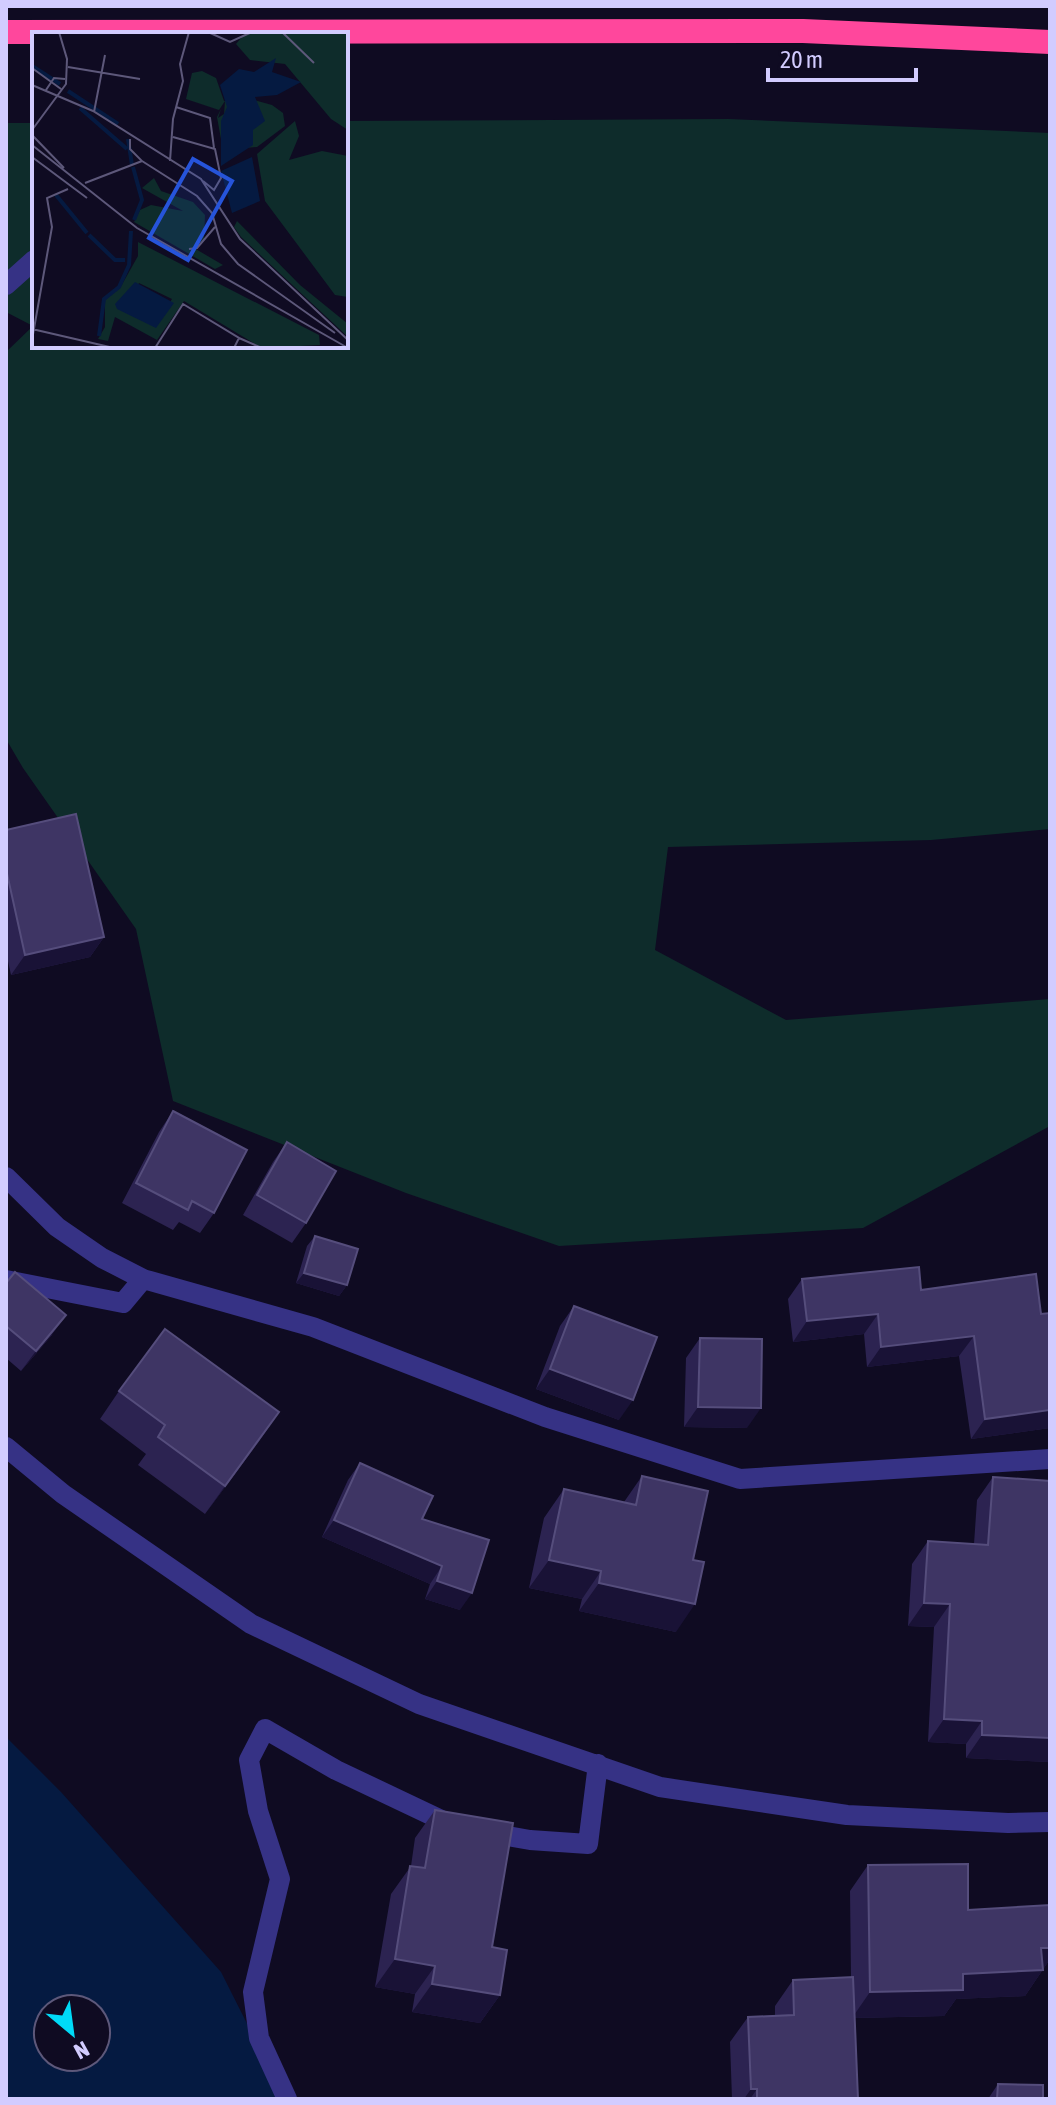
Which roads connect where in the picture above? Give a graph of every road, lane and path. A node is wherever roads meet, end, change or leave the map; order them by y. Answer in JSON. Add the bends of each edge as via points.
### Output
{"nodes":[{"id":1,"x":6,"y":32,"type":"edge"},
{"id":2,"x":1050,"y":42,"type":"edge"},
{"id":3,"x":32,"y":262,"type":"edge"},
{"id":4,"x":6,"y":285,"type":"edge"},
{"id":5,"x":6,"y":1177,"type":"edge"},
{"id":6,"x":143,"y":1279,"type":"junction"},
{"id":7,"x":6,"y":1280,"type":"edge"},
{"id":8,"x":6,"y":1447,"type":"edge"},
{"id":9,"x":1050,"y":1459,"type":"edge"},
{"id":10,"x":598,"y":1764,"type":"junction"},
{"id":11,"x":1050,"y":1822,"type":"edge"},
{"id":12,"x":287,"y":2099,"type":"edge"}],
"edges":[{"from":1,"to":2,"type":"highway","via":[[803,31]]},
{"from":3,"to":4,"type":"street"},
{"from":5,"to":6,"type":"street","via":[[57,1227]]},
{"from":6,"to":7,"type":"street","via":[[123,1303]]},
{"from":6,"to":9,"type":"street","via":[[313,1327],[545,1417],[740,1479]]},
{"from":8,"to":10,"type":"street","via":[[63,1494],[251,1624],[419,1704]]},
{"from":10,"to":11,"type":"street","via":[[660,1787],[847,1815]]},
{"from":10,"to":12,"type":"street","via":[[588,1844],[530,1840],[449,1825],[265,1729],[249,1760],[258,1811],[280,1879],[253,1992],[259,2038]]}]}
